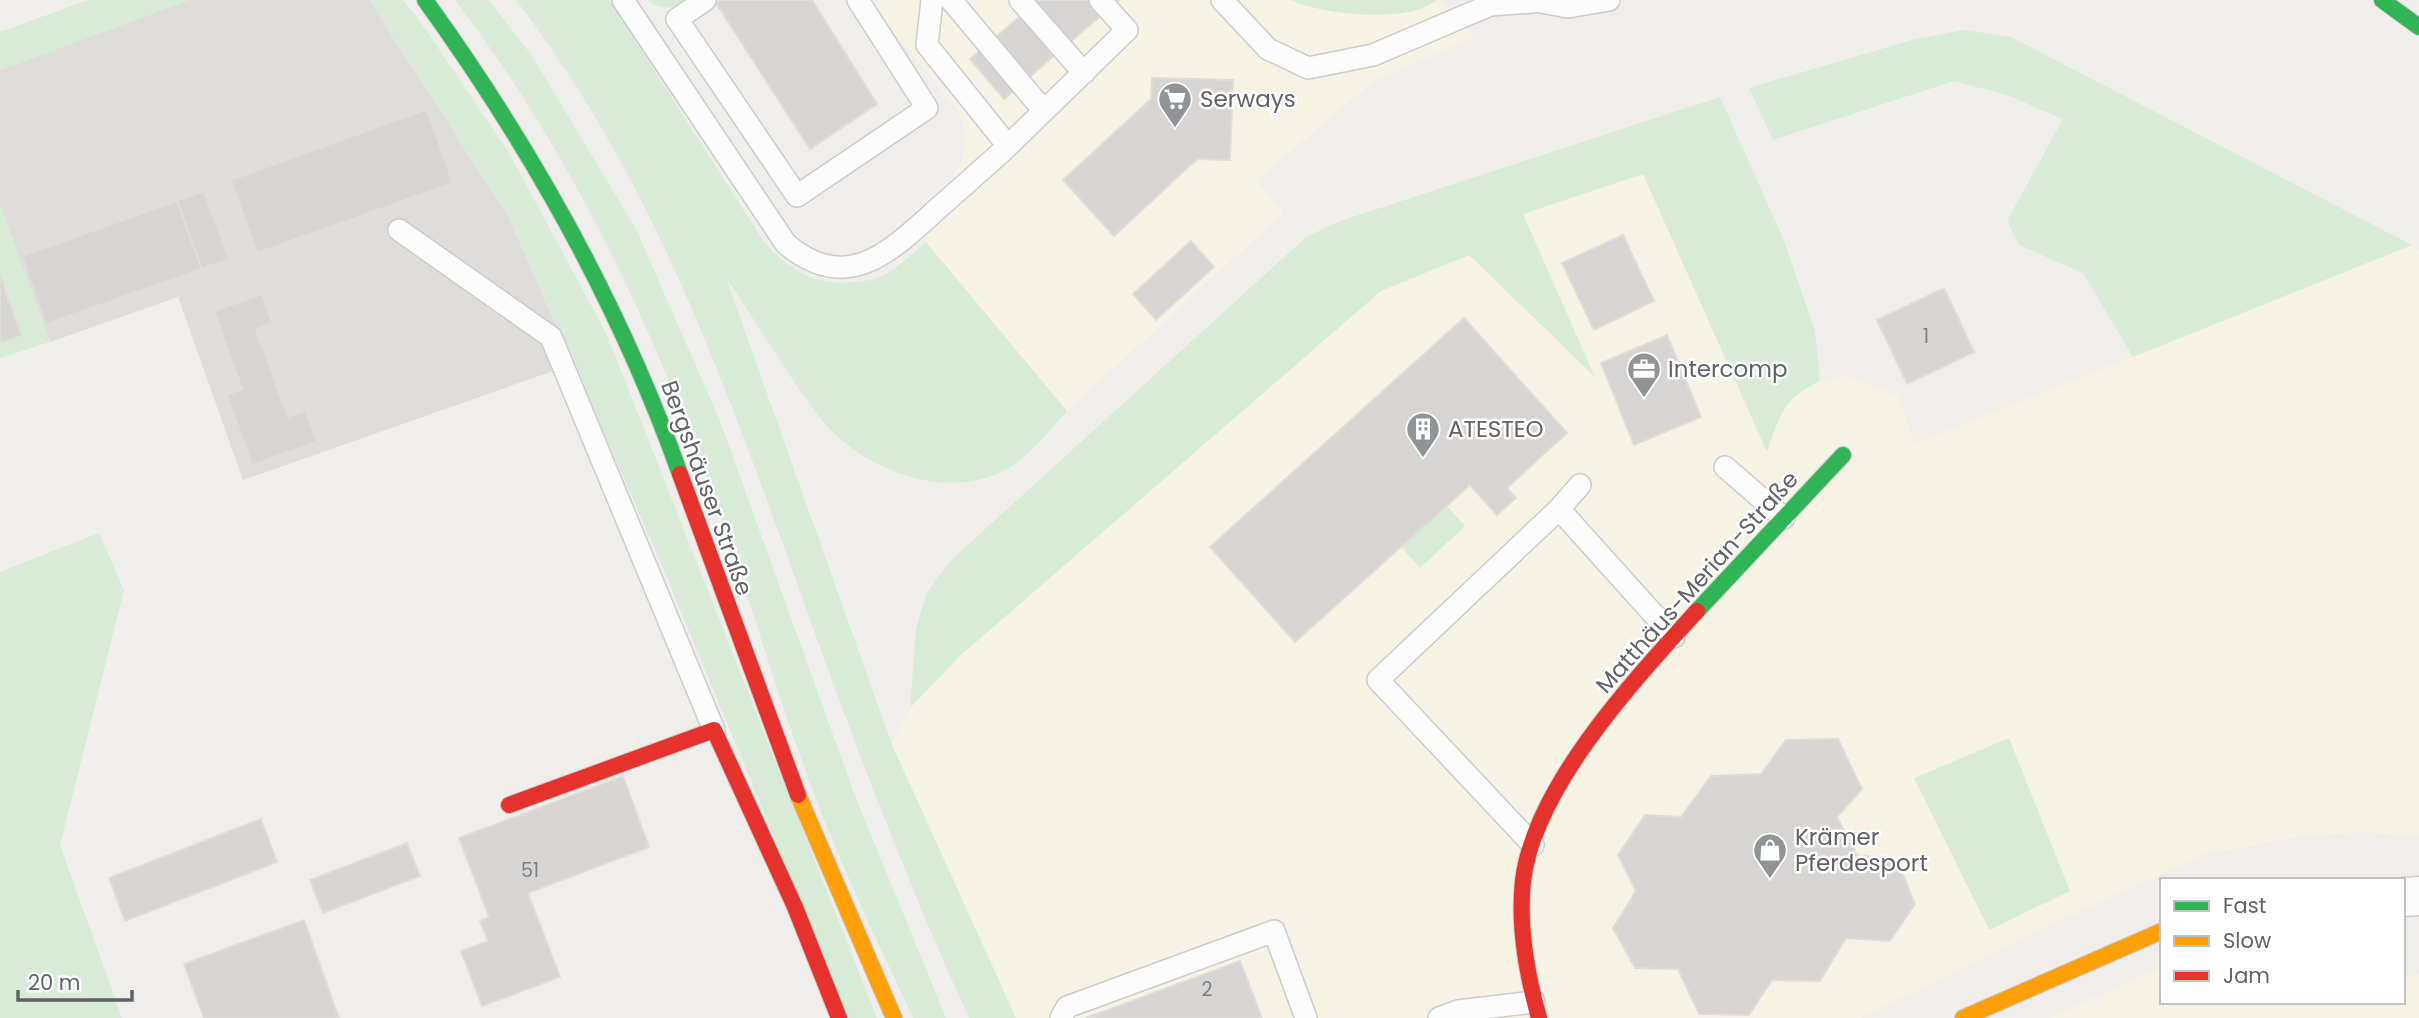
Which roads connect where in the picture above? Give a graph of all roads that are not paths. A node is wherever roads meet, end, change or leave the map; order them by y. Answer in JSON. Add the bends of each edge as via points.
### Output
{"nodes":[{"id":1,"x":425,"y":0,"type":"edge"},
{"id":2,"x":623,"y":0,"type":"edge"},
{"id":3,"x":705,"y":0,"type":"edge"},
{"id":4,"x":858,"y":0,"type":"edge"},
{"id":5,"x":932,"y":0,"type":"edge"},
{"id":6,"x":951,"y":0,"type":"edge"},
{"id":7,"x":1020,"y":0,"type":"edge"},
{"id":8,"x":1100,"y":0,"type":"edge"},
{"id":9,"x":1222,"y":0,"type":"edge"},
{"id":10,"x":1609,"y":0,"type":"edge"},
{"id":11,"x":2382,"y":0,"type":"edge"},
{"id":12,"x":1531,"y":1,"type":"edge"},
{"id":13,"x":2419,"y":27,"type":"edge"},
{"id":14,"x":1084,"y":73,"type":"junction"},
{"id":15,"x":1044,"y":111,"type":"junction"},
{"id":16,"x":1009,"y":146,"type":"junction"},
{"id":17,"x":399,"y":230,"type":"dead end"},
{"id":18,"x":1843,"y":455,"type":"dead end"},
{"id":19,"x":1725,"y":467,"type":"dead end"},
{"id":20,"x":1580,"y":485,"type":"dead end"},
{"id":21,"x":1559,"y":509,"type":"junction"},
{"id":22,"x":1784,"y":518,"type":"junction"},
{"id":23,"x":1674,"y":637,"type":"junction"},
{"id":24,"x":714,"y":730,"type":"junction"},
{"id":25,"x":509,"y":805,"type":"dead end"},
{"id":26,"x":1534,"y":845,"type":"junction"},
{"id":27,"x":2160,"y":932,"type":"edge"},
{"id":28,"x":1537,"y":1010,"type":"edge"},
{"id":29,"x":1968,"y":1017,"type":"edge"},
{"id":30,"x":839,"y":1018,"type":"edge"},
{"id":31,"x":894,"y":1018,"type":"edge"},
{"id":32,"x":1061,"y":1018,"type":"edge"},
{"id":33,"x":1306,"y":1018,"type":"edge"},
{"id":34,"x":1439,"y":1018,"type":"edge"}],
"edges":[{"from":1,"to":31,"type":"main road","name":"Bergshäuser Straße","via":[[542,175],[632,351],[797,799]]},
{"from":2,"to":16,"type":"lane","via":[[786,244],[806,260],[845,267],[880,257]]},
{"from":3,"to":4,"type":"lane","via":[[677,19],[797,196],[927,108]]},
{"from":5,"to":16,"type":"lane","via":[[927,45]]},
{"from":6,"to":15,"type":"lane"},
{"from":7,"to":14,"type":"lane"},
{"from":8,"to":14,"type":"lane","via":[[1127,30]]},
{"from":9,"to":12,"type":"lane","via":[[1268,49],[1308,68],[1373,55],[1490,5]]},
{"from":10,"to":12,"type":"lane","via":[[1567,7]]},
{"from":11,"to":13,"type":"main road"},
{"from":14,"to":15,"type":"lane"},
{"from":15,"to":16,"type":"lane"},
{"from":17,"to":24,"type":"lane","via":[[551,337]]},
{"from":18,"to":22,"type":"main road","name":"Matthäus-Merian-Straße"},
{"from":19,"to":22,"type":"lane"},
{"from":20,"to":21,"type":"lane"},
{"from":21,"to":23,"type":"lane"},
{"from":21,"to":26,"type":"lane","via":[[1378,680]]},
{"from":22,"to":23,"type":"main road","name":"Matthäus-Merian-Straße"},
{"from":23,"to":26,"type":"main road","name":"Matthäus-Merian-Straße","via":[[1625,690],[1591,740],[1548,808]]},
{"from":24,"to":25,"type":"main road"},
{"from":24,"to":30,"type":"main road","via":[[795,907]]},
{"from":26,"to":28,"type":"main road","name":"Matthäus-Merian-Straße","via":[[1525,867],[1524,903],[1525,951]]},
{"from":27,"to":29,"type":"main road"},
{"from":28,"to":34,"type":"lane","via":[[1458,1010]]},
{"from":32,"to":33,"type":"lane","via":[[1068,1007],[1274,931]]}]}
